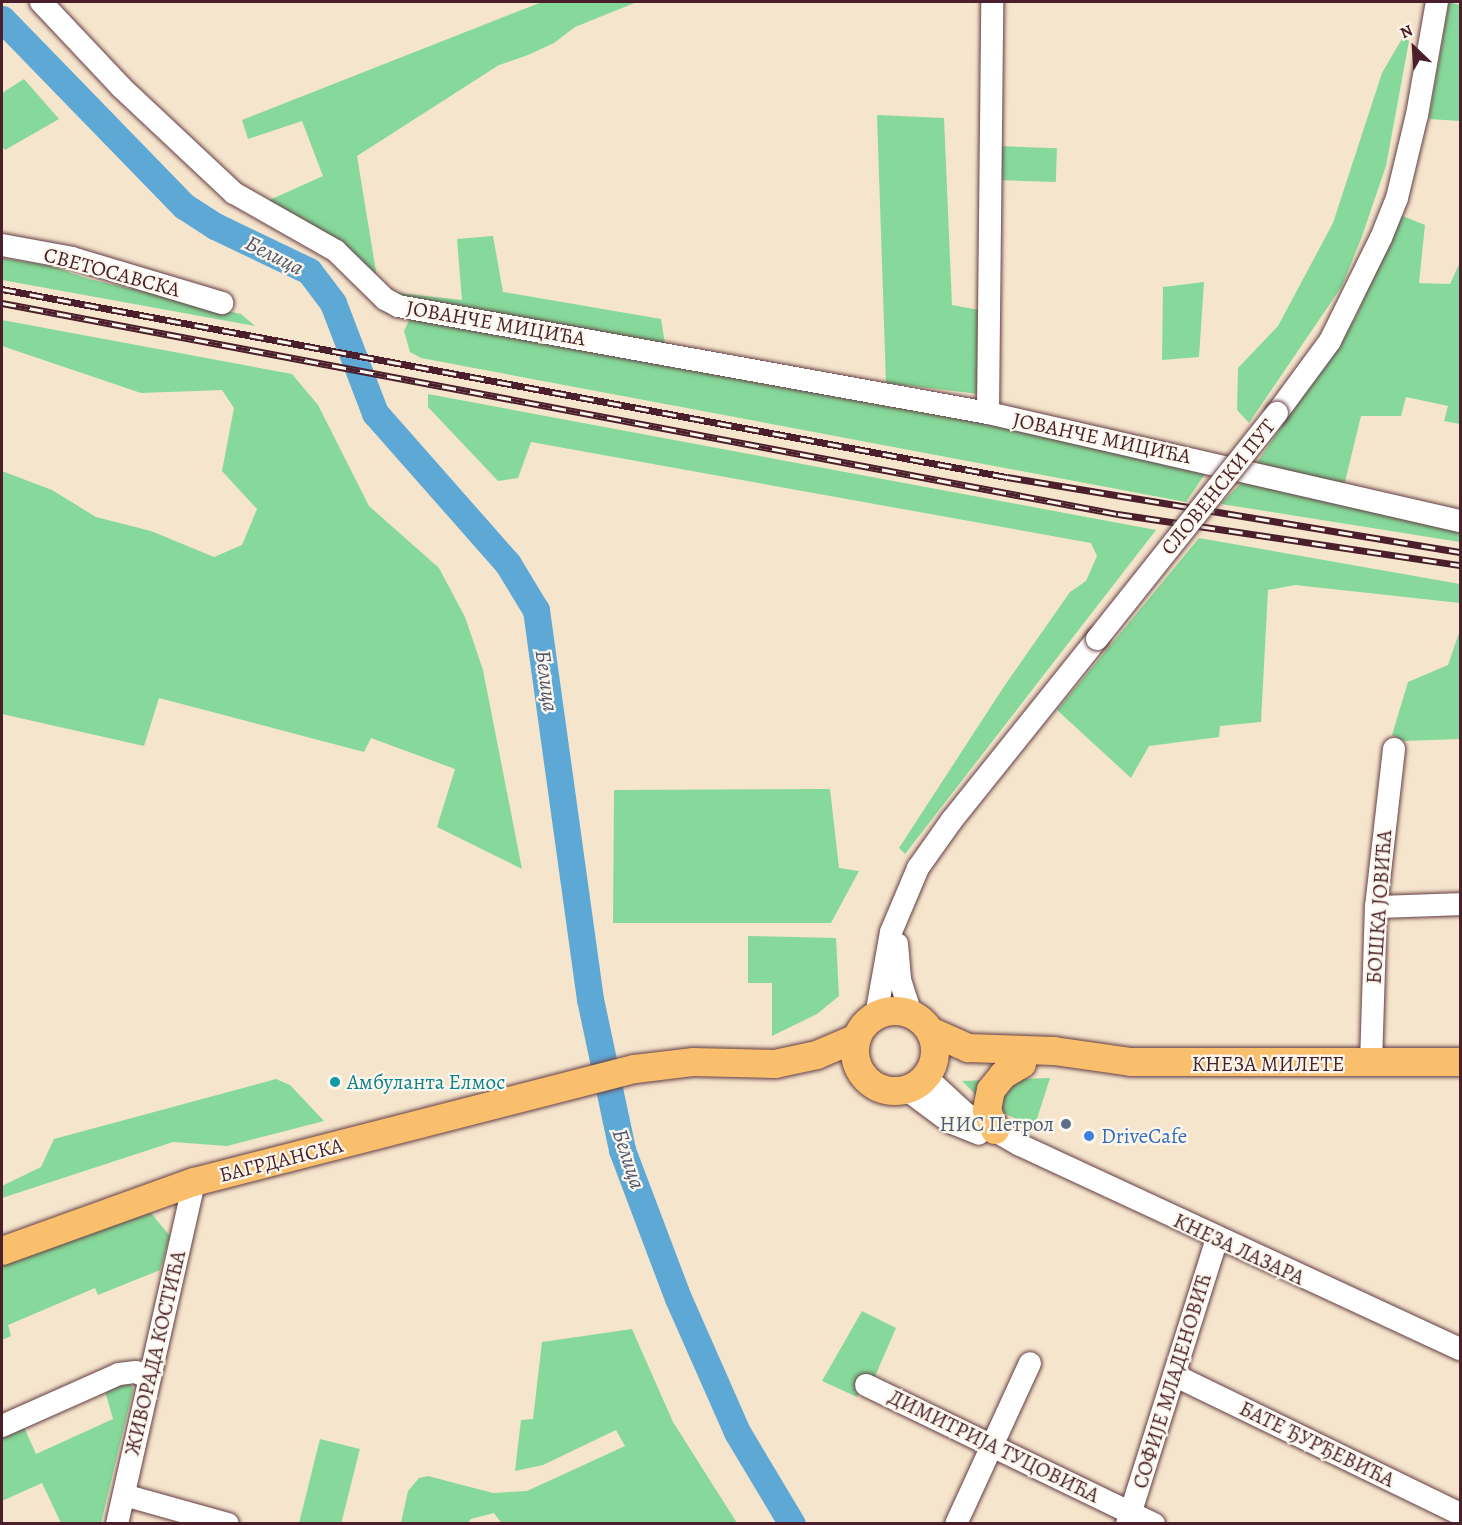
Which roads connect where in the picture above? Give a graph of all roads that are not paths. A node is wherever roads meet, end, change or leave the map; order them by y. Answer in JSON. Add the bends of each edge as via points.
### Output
{"nodes":[{"id":1,"x":41,"y":2,"type":"edge"},
{"id":2,"x":992,"y":2,"type":"edge"},
{"id":3,"x":1437,"y":2,"type":"edge"},
{"id":4,"x":2,"y":245,"type":"edge"},
{"id":5,"x":222,"y":303,"type":"dead end"},
{"id":6,"x":988,"y":413,"type":"junction"},
{"id":7,"x":1461,"y":521,"type":"edge"},
{"id":8,"x":1394,"y":749,"type":"dead end"},
{"id":9,"x":1461,"y":904,"type":"edge"},
{"id":10,"x":1376,"y":907,"type":"junction"},
{"id":11,"x":897,"y":921,"type":"junction"},
{"id":12,"x":876,"y":1016,"type":"junction"},
{"id":13,"x":921,"y":1023,"type":"junction"},
{"id":14,"x":857,"y":1038,"type":"junction"},
{"id":15,"x":1077,"y":1057,"type":"junction"},
{"id":16,"x":1461,"y":1062,"type":"edge"},
{"id":17,"x":775,"y":1064,"type":"junction"},
{"id":18,"x":1022,"y":1064,"type":"junction"},
{"id":19,"x":1371,"y":1064,"type":"junction"},
{"id":20,"x":864,"y":1078,"type":"junction"},
{"id":21,"x":921,"y":1080,"type":"junction"},
{"id":22,"x":995,"y":1130,"type":"junction"},
{"id":23,"x":1020,"y":1145,"type":"junction"},
{"id":24,"x":194,"y":1182,"type":"junction"},
{"id":25,"x":1217,"y":1238,"type":"junction"},
{"id":26,"x":2,"y":1251,"type":"edge"},
{"id":27,"x":1461,"y":1349,"type":"edge"},
{"id":28,"x":1029,"y":1363,"type":"dead end"},
{"id":29,"x":1174,"y":1374,"type":"junction"},
{"id":30,"x":149,"y":1378,"type":"junction"},
{"id":31,"x":866,"y":1385,"type":"dead end"},
{"id":32,"x":2,"y":1426,"type":"edge"},
{"id":33,"x":990,"y":1446,"type":"junction"},
{"id":34,"x":124,"y":1495,"type":"junction"},
{"id":35,"x":1461,"y":1514,"type":"edge"},
{"id":36,"x":1129,"y":1518,"type":"edge"},
{"id":37,"x":117,"y":1524,"type":"edge"},
{"id":38,"x":228,"y":1524,"type":"edge"},
{"id":39,"x":956,"y":1524,"type":"edge"},
{"id":40,"x":1154,"y":1524,"type":"edge"}],
"edges":[{"from":1,"to":6,"type":"street","name":"ЈОВАНЧЕ МИЦИЋА","via":[[121,87],[234,193],[336,251],[386,300],[398,306]]},
{"from":2,"to":6,"type":"street","name":"ЈОВАНЧЕ МИЦИЋА"},
{"from":3,"to":11,"type":"street","name":"СЛОВЕНСКИ ПУТ","bridge":true,"via":[[1397,198],[1330,341],[933,844],[911,883]]},
{"from":4,"to":5,"type":"street","name":"СВЕТОСАВСКА","via":[[72,258]]},
{"from":6,"to":7,"type":"street","name":"ЈОВАНЧЕ МИЦИЋА"},
{"from":8,"to":10,"type":"street","name":"БОШКА ЈОВИЋА"},
{"from":9,"to":10,"type":"street"},
{"from":10,"to":19,"type":"street","name":"БОШКА ЈОВИЋА"},
{"from":11,"to":12,"type":"street","name":"СЛОВЕНСКИ ПУТ","via":[[886,952]]},
{"from":11,"to":13,"type":"street","via":[[900,980]]},
{"from":12,"to":13,"type":"main road","via":[[892,1011]]},
{"from":12,"to":14,"type":"main road"},
{"from":13,"to":15,"type":"main road","name":"КНЕЗА МИЛЕТЕ","via":[[968,1048],[1054,1051]]},
{"from":13,"to":21,"type":"main road","via":[[936,1049]]},
{"from":14,"to":17,"type":"main road","via":[[817,1055]]},
{"from":14,"to":20,"type":"main road","via":[[856,1062]]},
{"from":15,"to":18,"type":"main road","name":"КНЕЗА МИЛЕТЕ"},
{"from":15,"to":19,"type":"main road","name":"КНЕЗА МИЛЕТЕ","via":[[1225,1065]]},
{"from":16,"to":19,"type":"main road","name":"КНЕЗА МИЛЕТЕ"},
{"from":17,"to":20,"type":"main road"},
{"from":17,"to":24,"type":"main road","name":"БАГРДАНСКА","via":[[693,1062],[635,1069]]},
{"from":18,"to":21,"type":"main road","name":"КНЕЗА МИЛЕТЕ","via":[[965,1065]]},
{"from":18,"to":22,"type":"main road","via":[[1003,1075],[991,1090],[987,1110]]},
{"from":20,"to":21,"type":"main road","via":[[884,1090]]},
{"from":21,"to":22,"type":"street","name":"КНЕЗА ЛАЗАРА"},
{"from":21,"to":23,"type":"street","name":"КНЕЗА ЛАЗАРА","via":[[950,1122]]},
{"from":22,"to":23,"type":"street","name":"КНЕЗА ЛАЗАРА"},
{"from":23,"to":25,"type":"street","name":"КНЕЗА ЛАЗАРА"},
{"from":24,"to":26,"type":"main road","name":"БАГРДАНСКА"},
{"from":24,"to":30,"type":"street","name":"ЖИВОРАДА КОСТИЋА"},
{"from":25,"to":27,"type":"street","name":"КНЕЗА ЛАЗАРА"},
{"from":25,"to":29,"type":"street","name":"СОФИЈЕ МЛАДЕНОВИЋ"},
{"from":28,"to":33,"type":"street"},
{"from":29,"to":35,"type":"street","name":"БАТЕ ЂУРЂЕВИЋА"},
{"from":29,"to":36,"type":"street","name":"СОФИЈЕ МЛАДЕНОВИЋ"},
{"from":30,"to":32,"type":"street","via":[[136,1372],[120,1374]]},
{"from":30,"to":34,"type":"street","name":"ЖИВОРАДА КОСТИЋА"},
{"from":31,"to":33,"type":"street","name":"ДИМИТРИЈА ТУЦОВИЋА"},
{"from":33,"to":36,"type":"street","name":"ДИМИТРИЈА ТУЦОВИЋА"},
{"from":33,"to":39,"type":"street"},
{"from":34,"to":37,"type":"street","name":"ЖИВОРАДА КОСТИЋА"},
{"from":34,"to":38,"type":"street"},
{"from":36,"to":40,"type":"street","name":"ДИМИТРИЈА ТУЦОВИЋА"}]}
